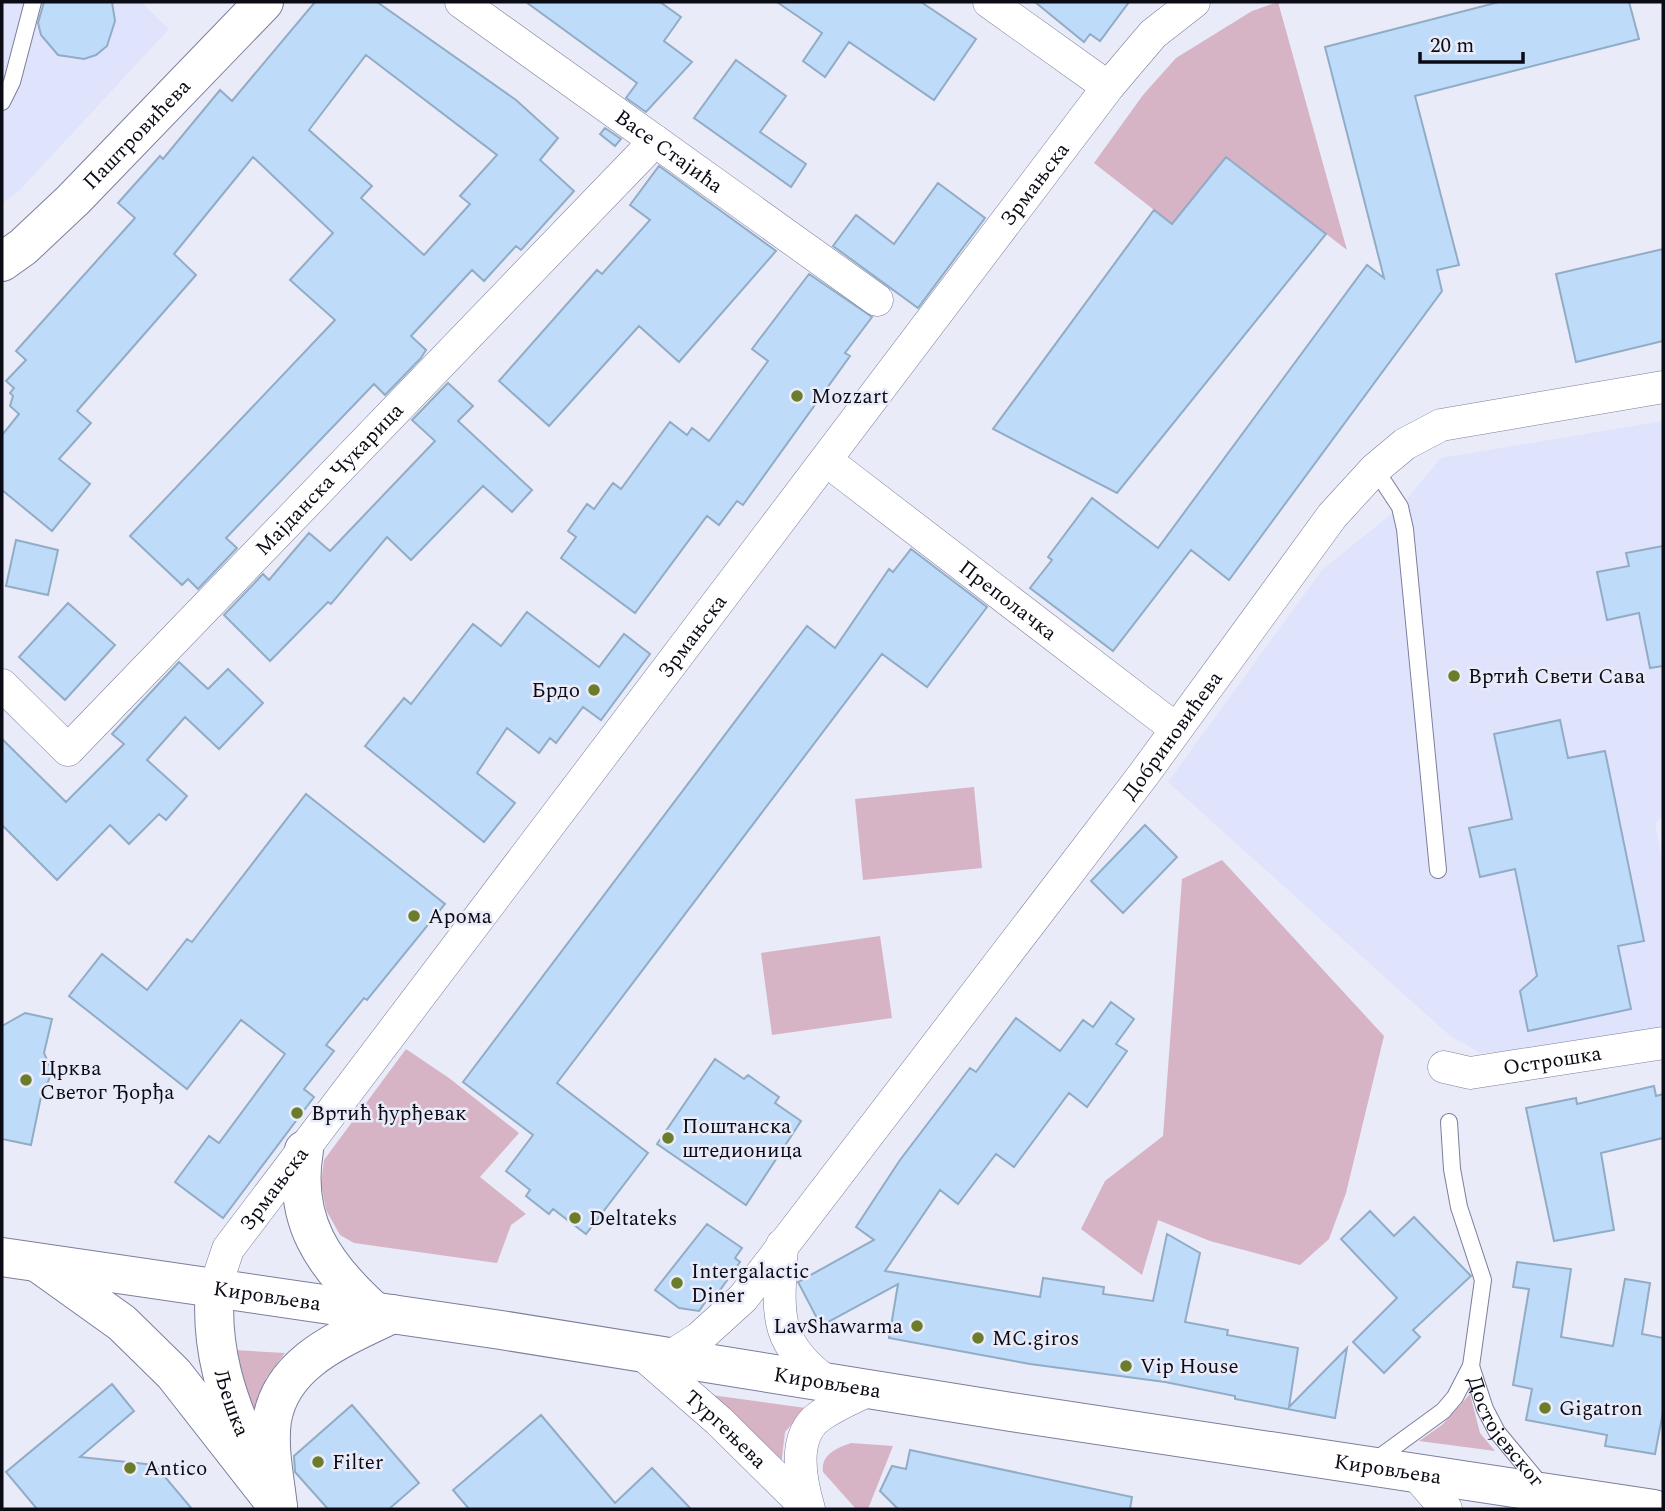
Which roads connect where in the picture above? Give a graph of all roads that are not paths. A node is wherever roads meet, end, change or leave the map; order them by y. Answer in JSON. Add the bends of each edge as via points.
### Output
{"nodes":[{"id":1,"x":33,"y":2,"type":"edge"},
{"id":2,"x":264,"y":2,"type":"edge"},
{"id":3,"x":461,"y":2,"type":"edge"},
{"id":4,"x":989,"y":2,"type":"edge"},
{"id":5,"x":1194,"y":2,"type":"edge"},
{"id":6,"x":1108,"y":87,"type":"junction"},
{"id":7,"x":2,"y":102,"type":"edge"},
{"id":8,"x":655,"y":141,"type":"junction"},
{"id":9,"x":12,"y":254,"type":"edge"},
{"id":10,"x":2,"y":278,"type":"edge"},
{"id":11,"x":877,"y":300,"type":"dead end"},
{"id":12,"x":1663,"y":387,"type":"edge"},
{"id":13,"x":1375,"y":469,"type":"junction"},
{"id":14,"x":840,"y":471,"type":"dead end"},
{"id":15,"x":2,"y":685,"type":"edge"},
{"id":16,"x":1176,"y":729,"type":"junction"},
{"id":17,"x":1438,"y":870,"type":"dead end"},
{"id":18,"x":1663,"y":1043,"type":"edge"},
{"id":19,"x":1444,"y":1067,"type":"dead end"},
{"id":20,"x":1449,"y":1122,"type":"dead end"},
{"id":21,"x":304,"y":1150,"type":"junction"},
{"id":22,"x":782,"y":1245,"type":"junction"},
{"id":23,"x":19,"y":1260,"type":"edge"},
{"id":24,"x":215,"y":1288,"type":"junction"},
{"id":25,"x":383,"y":1312,"type":"junction"},
{"id":26,"x":656,"y":1355,"type":"junction"},
{"id":27,"x":1471,"y":1366,"type":"junction"},
{"id":28,"x":827,"y":1382,"type":"junction"},
{"id":29,"x":869,"y":1390,"type":"junction"},
{"id":30,"x":1368,"y":1465,"type":"junction"},
{"id":31,"x":1415,"y":1473,"type":"junction"},
{"id":32,"x":1573,"y":1500,"type":"edge"},
{"id":33,"x":279,"y":1508,"type":"edge"},
{"id":34,"x":808,"y":1509,"type":"edge"},
{"id":35,"x":1446,"y":1509,"type":"edge"},
{"id":36,"x":1654,"y":1509,"type":"edge"}],
"edges":[{"from":1,"to":7,"type":"lane","via":[[12,82]]},
{"from":2,"to":9,"type":"main road","name":"Паштровићева","via":[[148,124]]},
{"from":3,"to":8,"type":"street","name":"Васе Стајића"},
{"from":4,"to":6,"type":"street"},
{"from":5,"to":6,"type":"street","name":"Зрмањска","via":[[1153,34]]},
{"from":6,"to":21,"type":"street","name":"Зрмањска"},
{"from":8,"to":11,"type":"street","name":"Васе Стајића"},
{"from":8,"to":15,"type":"street","name":"Мајданска Чукарица","via":[[68,750]]},
{"from":9,"to":10,"type":"main road","name":"Паштровићева"},
{"from":12,"to":13,"type":"street","name":"Добриновићева","via":[[1441,425],[1405,444]]},
{"from":13,"to":16,"type":"street","name":"Добриновићева","via":[[1332,516]]},
{"from":13,"to":17,"type":"lane","via":[[1400,507],[1405,529]]},
{"from":14,"to":16,"type":"street","name":"Преполачка"},
{"from":16,"to":22,"type":"street","name":"Добриновићева"},
{"from":18,"to":19,"type":"street","name":"Острошка","via":[[1470,1073]]},
{"from":20,"to":27,"type":"lane","name":"Достојевског","via":[[1459,1208],[1483,1280]]},
{"from":21,"to":24,"type":"street","name":"Зрмањска","via":[[228,1249]]},
{"from":21,"to":25,"type":"main road","via":[[299,1192],[304,1215],[328,1260]]},
{"from":22,"to":26,"type":"street","name":"Добриновићева","via":[[743,1298],[699,1338]]},
{"from":22,"to":28,"type":"street","via":[[779,1309],[785,1337],[796,1355]]},
{"from":23,"to":24,"type":"main road","name":"Кировљева"},
{"from":23,"to":33,"type":"main road","via":[[122,1324],[174,1374]]},
{"from":24,"to":25,"type":"main road","name":"Кировљева"},
{"from":24,"to":33,"type":"main road","name":"Љешка","via":[[214,1336],[222,1377],[239,1425]]},
{"from":25,"to":26,"type":"main road","name":"Кировљева"},
{"from":25,"to":33,"type":"main road","via":[[307,1359],[287,1385],[272,1420]]},
{"from":26,"to":28,"type":"main road","name":"Кировљева"},
{"from":26,"to":34,"type":"street","name":"Тургењева"},
{"from":27,"to":30,"type":"lane","name":"Достојевског","via":[[1443,1411]]},
{"from":27,"to":32,"type":"lane","name":"Достојевског","via":[[1497,1432]]},
{"from":28,"to":29,"type":"main road","name":"Кировљева"},
{"from":29,"to":30,"type":"main road","name":"Кировљева"},
{"from":29,"to":34,"type":"street","name":"Тургењева","via":[[819,1416],[807,1430],[800,1465]]},
{"from":30,"to":31,"type":"main road","name":"Кировљева"},
{"from":31,"to":32,"type":"main road","name":"Кировљева"},
{"from":31,"to":35,"type":"street"},
{"from":32,"to":36,"type":"main road","name":"Кировљева"}]}
